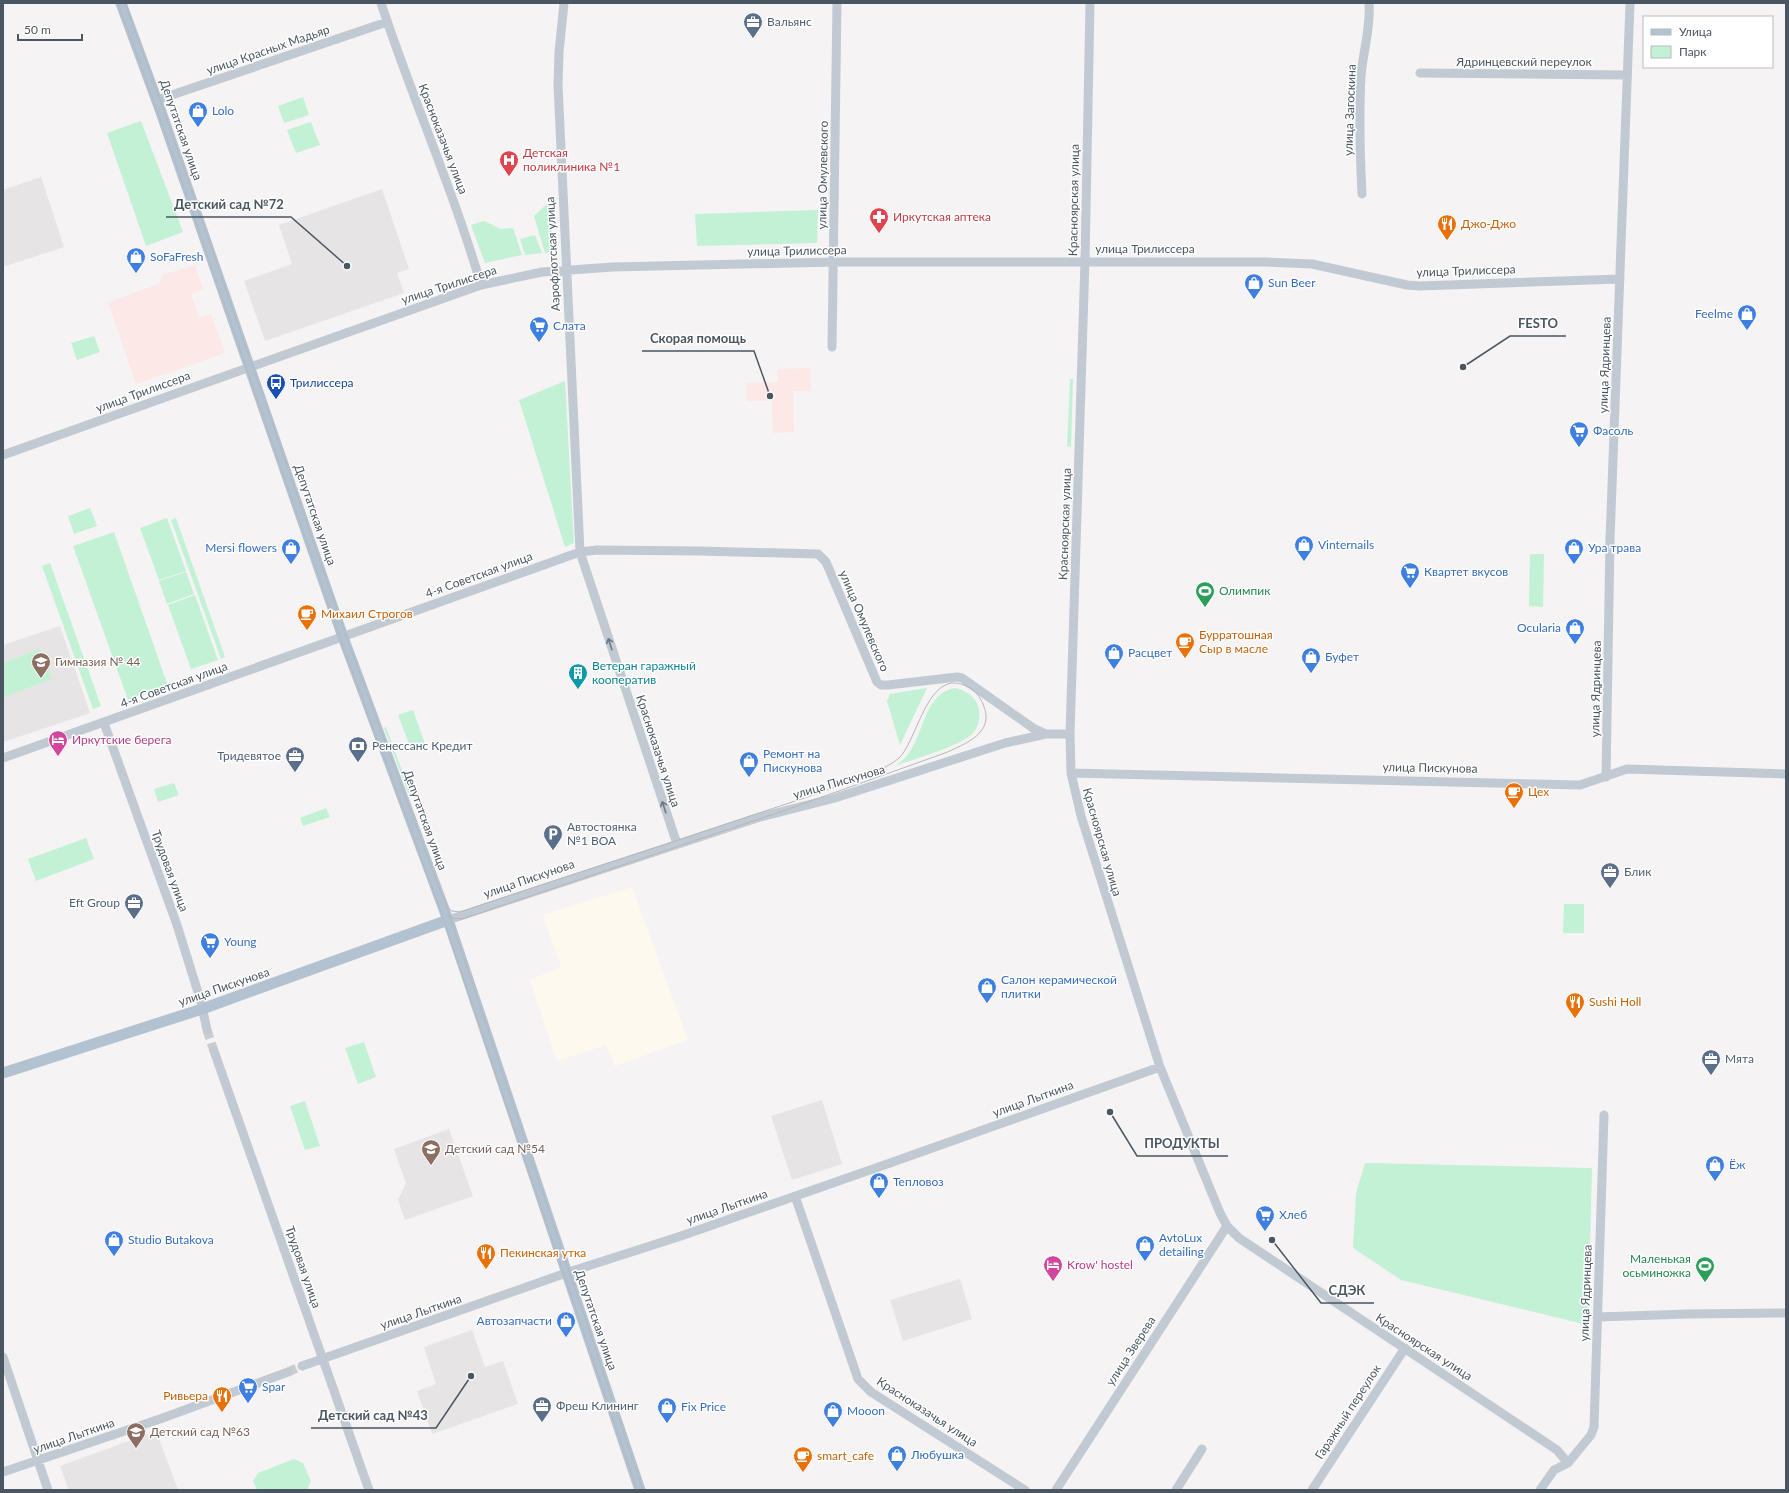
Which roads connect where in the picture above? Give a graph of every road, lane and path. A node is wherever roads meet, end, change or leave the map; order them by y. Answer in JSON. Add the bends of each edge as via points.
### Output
{"nodes":[{"id":1,"x":122,"y":3,"type":"edge"},
{"id":2,"x":381,"y":3,"type":"edge"},
{"id":3,"x":564,"y":3,"type":"edge"},
{"id":4,"x":837,"y":3,"type":"edge"},
{"id":5,"x":1090,"y":3,"type":"edge"},
{"id":6,"x":1369,"y":3,"type":"edge"},
{"id":7,"x":1630,"y":3,"type":"edge"},
{"id":8,"x":387,"y":22,"type":"junction"},
{"id":9,"x":1420,"y":74,"type":"dead end"},
{"id":10,"x":1627,"y":75,"type":"junction"},
{"id":11,"x":157,"y":100,"type":"junction"},
{"id":12,"x":1362,"y":194,"type":"dead end"},
{"id":13,"x":1085,"y":261,"type":"junction"},
{"id":14,"x":834,"y":262,"type":"junction"},
{"id":15,"x":566,"y":270,"type":"junction"},
{"id":16,"x":1620,"y":279,"type":"junction"},
{"id":17,"x":481,"y":284,"type":"junction"},
{"id":18,"x":832,"y":347,"type":"dead end"},
{"id":19,"x":249,"y":367,"type":"junction"},
{"id":20,"x":3,"y":455,"type":"edge"},
{"id":21,"x":580,"y":552,"type":"junction"},
{"id":22,"x":818,"y":554,"type":"joint"},
{"id":23,"x":343,"y":637,"type":"junction"},
{"id":24,"x":104,"y":723,"type":"junction"},
{"id":25,"x":1046,"y":734,"type":"junction"},
{"id":26,"x":1070,"y":734,"type":"junction"},
{"id":27,"x":3,"y":758,"type":"edge"},
{"id":28,"x":1071,"y":773,"type":"junction"},
{"id":29,"x":1786,"y":774,"type":"edge"},
{"id":30,"x":1606,"y":777,"type":"junction"},
{"id":31,"x":677,"y":844,"type":"junction"},
{"id":32,"x":448,"y":920,"type":"junction"},
{"id":33,"x":202,"y":1008,"type":"junction"},
{"id":34,"x":207,"y":1030,"type":"tunnel mouth"},
{"id":35,"x":214,"y":1051,"type":"tunnel mouth"},
{"id":36,"x":1160,"y":1067,"type":"junction"},
{"id":37,"x":3,"y":1073,"type":"edge"},
{"id":38,"x":1604,"y":1115,"type":"dead end"},
{"id":39,"x":795,"y":1196,"type":"junction"},
{"id":40,"x":1227,"y":1226,"type":"junction"},
{"id":41,"x":566,"y":1273,"type":"junction"},
{"id":42,"x":1786,"y":1313,"type":"edge"},
{"id":43,"x":1597,"y":1317,"type":"junction"},
{"id":44,"x":1405,"y":1348,"type":"junction"},
{"id":45,"x":3,"y":1357,"type":"edge"},
{"id":46,"x":323,"y":1359,"type":"junction"},
{"id":47,"x":302,"y":1366,"type":"tunnel mouth"},
{"id":48,"x":288,"y":1372,"type":"tunnel mouth"},
{"id":49,"x":1202,"y":1449,"type":"dead end"},
{"id":50,"x":38,"y":1461,"type":"junction"},
{"id":51,"x":1568,"y":1463,"type":"junction"},
{"id":52,"x":3,"y":1472,"type":"edge"},
{"id":53,"x":48,"y":1490,"type":"edge"},
{"id":54,"x":369,"y":1490,"type":"edge"},
{"id":55,"x":640,"y":1490,"type":"edge"},
{"id":56,"x":1025,"y":1490,"type":"edge"},
{"id":57,"x":1056,"y":1490,"type":"edge"},
{"id":58,"x":1176,"y":1490,"type":"edge"},
{"id":59,"x":1312,"y":1490,"type":"edge"},
{"id":60,"x":1540,"y":1490,"type":"edge"}],
"edges":[{"from":1,"to":11,"type":"main road","name":"Депутатская улица"},
{"from":2,"to":8,"type":"street","name":"Красноказачья улица"},
{"from":3,"to":15,"type":"street","name":"Аэрофлотская улица","via":[[558,85]]},
{"from":4,"to":14,"type":"street","name":"улица Омулевского"},
{"from":5,"to":13,"type":"street","name":"Красноярская улица"},
{"from":6,"to":12,"type":"street","name":"улица Загоскина","via":[[1370,16],[1362,73],[1359,127]]},
{"from":7,"to":10,"type":"street","name":"улица Ядринцева"},
{"from":8,"to":11,"type":"street","name":"улица Красных Мадьяр"},
{"from":8,"to":17,"type":"street","name":"Красноказачья улица","via":[[463,224]]},
{"from":9,"to":10,"type":"street","name":"Ядринцевский переулок"},
{"from":10,"to":16,"type":"street","name":"улица Ядринцева"},
{"from":11,"to":19,"type":"main road","name":"Депутатская улица"},
{"from":13,"to":14,"type":"street","name":"улица Трилиссера"},
{"from":13,"to":16,"type":"street","name":"улица Трилиссера","via":[[1312,264],[1420,286]]},
{"from":13,"to":26,"type":"street","name":"Красноярская улица"},
{"from":14,"to":15,"type":"street","name":"улица Трилиссера"},
{"from":14,"to":18,"type":"street","name":"улица Омулевского"},
{"from":15,"to":17,"type":"street","name":"улица Трилиссера"},
{"from":15,"to":21,"type":"street","name":"Аэрофлотская улица"},
{"from":16,"to":30,"type":"street","name":"улица Ядринцева","via":[[1610,540]]},
{"from":17,"to":19,"type":"street","name":"улица Трилиссера"},
{"from":19,"to":20,"type":"street","name":"улица Трилиссера"},
{"from":19,"to":23,"type":"main road","name":"Депутатская улица"},
{"from":21,"to":22,"type":"street","name":"4-я Советская улица","via":[[692,550]]},
{"from":21,"to":23,"type":"street","name":"4-я Советская улица"},
{"from":31,"to":21,"type":"street","name":"Красноказачья улица","one_way":true},
{"from":22,"to":25,"type":"street","name":"улица Омулевского","via":[[826,562],[876,682],[888,685],[962,678],[1033,728]]},
{"from":23,"to":24,"type":"street","name":"4-я Советская улица"},
{"from":23,"to":32,"type":"main road","name":"Депутатская улица"},
{"from":24,"to":27,"type":"street","name":"4-я Советская улица"},
{"from":24,"to":33,"type":"street","name":"Трудовая улица","via":[[177,926]]},
{"from":25,"to":26,"type":"street","name":"улица Пискунова"},
{"from":25,"to":31,"type":"street","name":"улица Пискунова","via":[[1004,743],[835,798],[757,818]]},
{"from":26,"to":28,"type":"street","name":"Красноярская улица"},
{"from":28,"to":30,"type":"street","name":"улица Пискунова","via":[[1580,785]]},
{"from":28,"to":36,"type":"street","name":"Красноярская улица","via":[[1080,816]]},
{"from":29,"to":30,"type":"street","name":"улица Пискунова","via":[[1627,769]]},
{"from":31,"to":32,"type":"street","name":"улица Пискунова"},
{"from":32,"to":33,"type":"main road","name":"улица Пискунова"},
{"from":32,"to":41,"type":"main road","name":"Депутатская улица"},
{"from":33,"to":34,"type":"street","name":"Трудовая улица"},
{"from":33,"to":37,"type":"main road","name":"улица Пискунова"},
{"from":35,"to":46,"type":"street","name":"Трудовая улица"},
{"from":36,"to":39,"type":"street","name":"улица Лыткина"},
{"from":36,"to":40,"type":"street","name":"Красноярская улица"},
{"from":38,"to":43,"type":"street","name":"улица Ядринцева"},
{"from":39,"to":41,"type":"street","name":"улица Лыткина"},
{"from":39,"to":56,"type":"street","name":"Красноказачья улица","via":[[858,1379],[871,1392]]},
{"from":40,"to":44,"type":"street","name":"Красноярская улица","via":[[1239,1238]]},
{"from":40,"to":57,"type":"street","name":"улица Зверева"},
{"from":41,"to":46,"type":"street","name":"улица Лыткина"},
{"from":41,"to":55,"type":"main road","name":"Депутатская улица"},
{"from":42,"to":43,"type":"street"},
{"from":43,"to":51,"type":"street","name":"улица Ядринцева","via":[[1594,1427],[1591,1435]]},
{"from":44,"to":51,"type":"street","name":"Красноярская улица","via":[[1557,1450]]},
{"from":44,"to":59,"type":"street","name":"Гаражный переулок"},
{"from":45,"to":50,"type":"street"},
{"from":46,"to":47,"type":"street","name":"улица Лыткина"},
{"from":46,"to":54,"type":"street","name":"Трудовая улица"},
{"from":48,"to":50,"type":"street","name":"улица Лыткина"},
{"from":49,"to":58,"type":"street"},
{"from":50,"to":52,"type":"street","name":"улица Лыткина"},
{"from":50,"to":53,"type":"street"},
{"from":51,"to":60,"type":"street","name":"улица Ядринцева","via":[[1554,1470]]}]}
